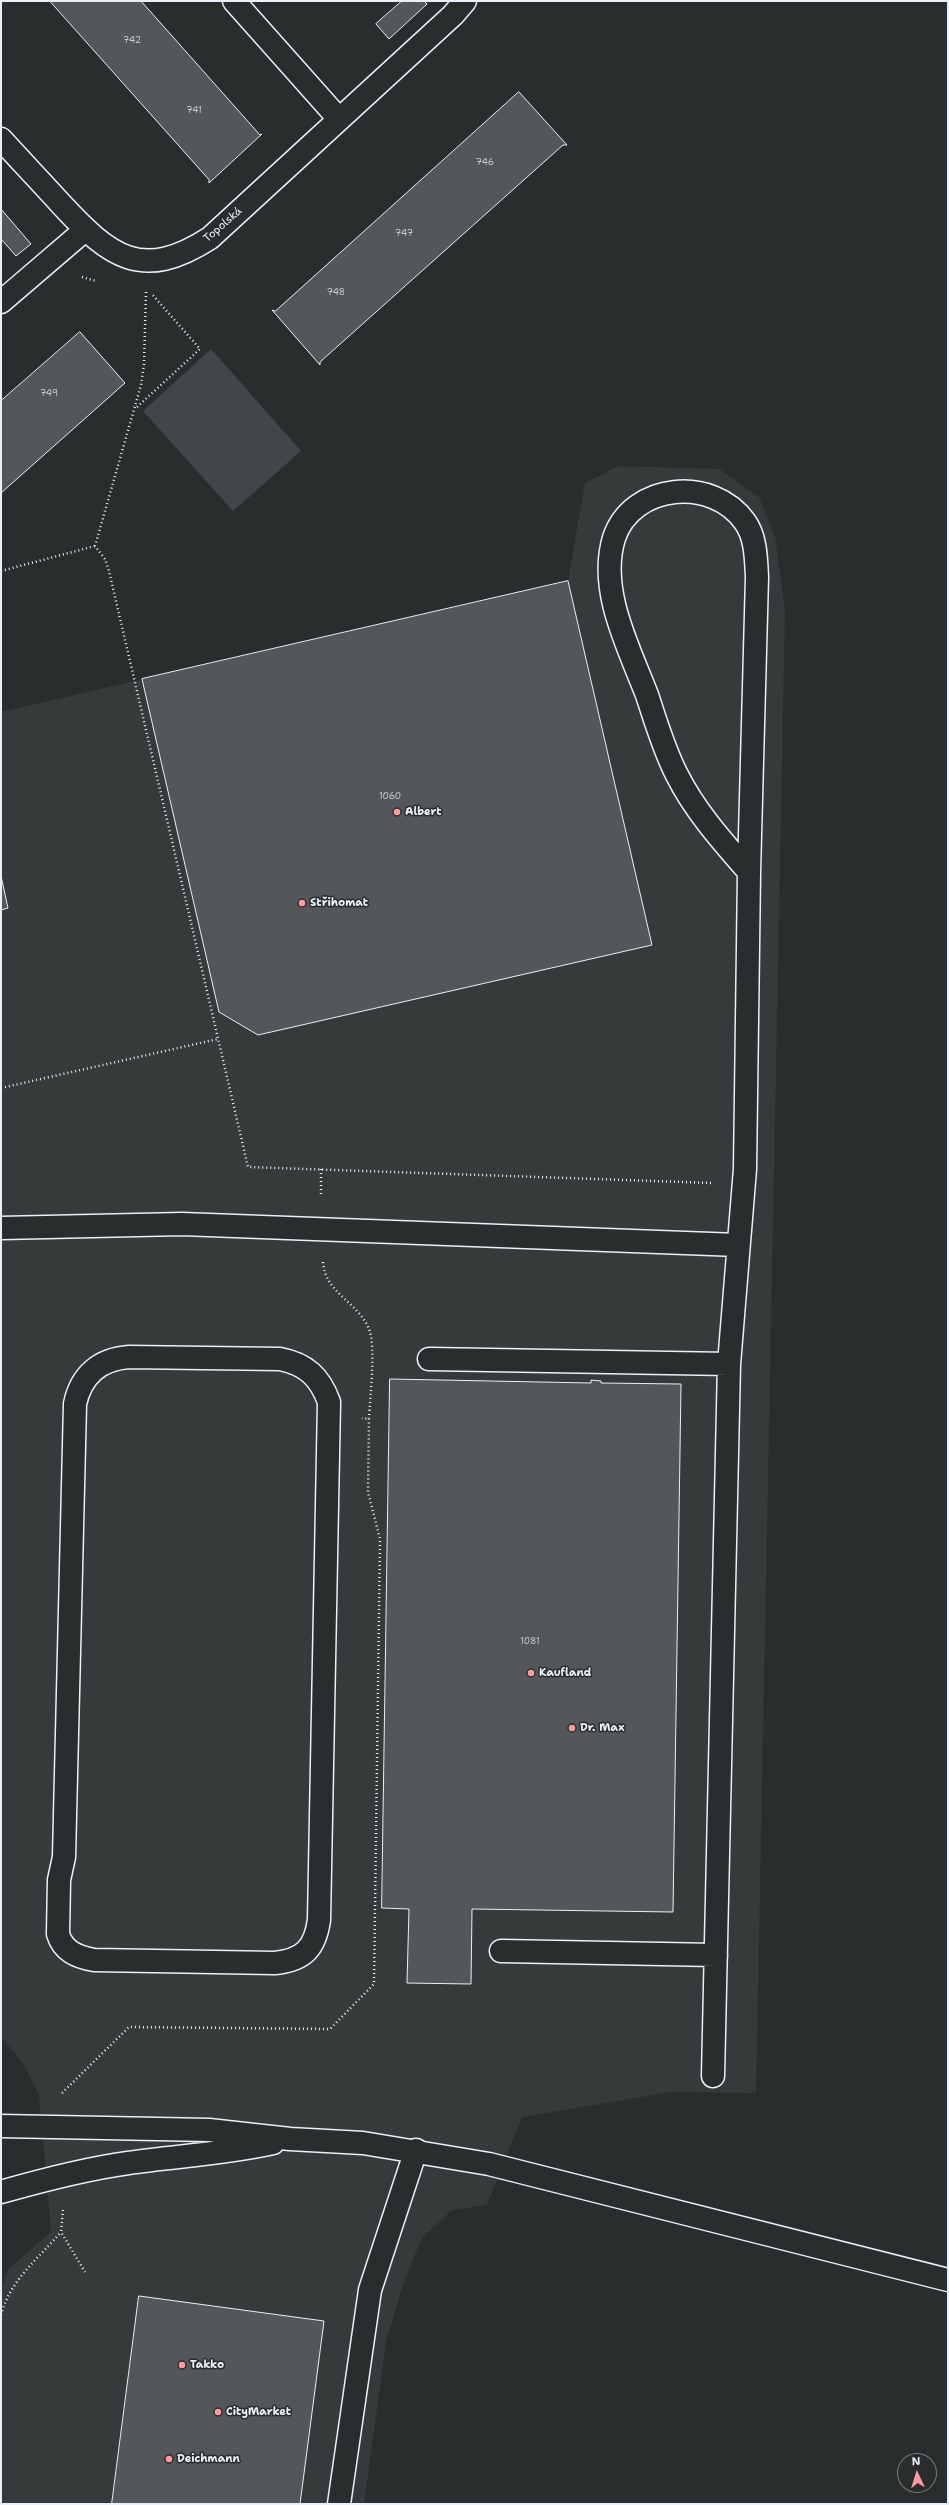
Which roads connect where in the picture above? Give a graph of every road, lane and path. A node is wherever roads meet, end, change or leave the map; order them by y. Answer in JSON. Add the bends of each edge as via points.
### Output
{"nodes":[{"id":1,"x":234,"y":1,"type":"edge"},
{"id":2,"x":465,"y":1,"type":"edge"},
{"id":3,"x":339,"y":119,"type":"junction"},
{"id":4,"x":1,"y":139,"type":"edge"},
{"id":5,"x":85,"y":230,"type":"junction"},
{"id":6,"x":1,"y":302,"type":"edge"},
{"id":7,"x":136,"y":407,"type":"junction"},
{"id":8,"x":96,"y":546,"type":"junction"},
{"id":9,"x":1,"y":571,"type":"edge"},
{"id":10,"x":749,"y":872,"type":"junction"},
{"id":11,"x":218,"y":1040,"type":"junction"},
{"id":12,"x":1,"y":1088,"type":"edge"},
{"id":13,"x":321,"y":1169,"type":"junction"},
{"id":14,"x":743,"y":1184,"type":"junction"},
{"id":15,"x":1,"y":1228,"type":"edge"},
{"id":16,"x":322,"y":1229,"type":"junction"},
{"id":17,"x":738,"y":1245,"type":"junction"},
{"id":18,"x":429,"y":1359,"type":"dead end"},
{"id":19,"x":729,"y":1364,"type":"junction"},
{"id":20,"x":329,"y":1418,"type":"junction"},
{"id":21,"x":369,"y":1419,"type":"junction"},
{"id":22,"x":501,"y":1951,"type":"dead end"},
{"id":23,"x":716,"y":1955,"type":"junction"},
{"id":24,"x":713,"y":2076,"type":"dead end"},
{"id":25,"x":1,"y":2126,"type":"edge"},
{"id":26,"x":53,"y":2129,"type":"junction"},
{"id":27,"x":290,"y":2139,"type":"junction"},
{"id":28,"x":416,"y":2150,"type":"junction"},
{"id":29,"x":58,"y":2176,"type":"junction"},
{"id":30,"x":1,"y":2192,"type":"edge"},
{"id":31,"x":61,"y":2232,"type":"junction"},
{"id":32,"x":85,"y":2272,"type":"dead end"},
{"id":33,"x":948,"y":2280,"type":"edge"},
{"id":34,"x":1,"y":2315,"type":"edge"},
{"id":35,"x":339,"y":2504,"type":"edge"}],
"edges":[{"from":1,"to":3,"type":"main road"},
{"from":2,"to":3,"type":"main road","name":"Topolská","via":[[453,15]]},
{"from":3,"to":5,"type":"main road","name":"Topolská","via":[[210,238],[177,257],[158,260],[130,258],[101,245]]},
{"from":4,"to":5,"type":"main road","name":"Topolská"},
{"from":5,"to":6,"type":"main road"},
{"from":7,"to":7,"type":"path","via":[[144,364],[146,287],[200,349]]},
{"from":7,"to":8,"type":"path"},
{"from":8,"to":9,"type":"path"},
{"from":8,"to":11,"type":"path","via":[[109,571]]},
{"from":10,"to":10,"type":"main road","via":[[756,556],[745,522],[732,508],[715,498],[696,492],[675,491],[653,496],[638,505],[625,519],[615,537],[610,556],[612,593],[620,623],[677,774],[709,825]]},
{"from":10,"to":14,"type":"main road"},
{"from":11,"to":12,"type":"path"},
{"from":11,"to":13,"type":"path","via":[[248,1167]]},
{"from":13,"to":14,"type":"path"},
{"from":13,"to":16,"type":"path"},
{"from":14,"to":17,"type":"main road"},
{"from":15,"to":16,"type":"main road","via":[[182,1224]]},
{"from":16,"to":17,"type":"main road"},
{"from":16,"to":21,"type":"path","via":[[323,1264],[329,1284],[364,1320],[371,1337]]},
{"from":17,"to":19,"type":"main road"},
{"from":18,"to":19,"type":"main road"},
{"from":19,"to":23,"type":"main road"},
{"from":20,"to":20,"type":"main road","via":[[317,1934],[310,1947],[290,1961],[94,1960],[71,1953],[61,1942],[58,1934],[59,1880],[64,1857],[74,1414],[77,1391],[100,1363],[114,1358],[280,1359],[294,1361],[307,1368],[317,1378],[329,1402]]},
{"from":20,"to":21,"type":"path"},
{"from":21,"to":26,"type":"path","via":[[368,1492],[380,1539],[374,1984],[330,2029],[129,2027],[52,2103]]},
{"from":22,"to":23,"type":"main road"},
{"from":23,"to":24,"type":"main road"},
{"from":25,"to":26,"type":"main road"},
{"from":26,"to":27,"type":"main road","via":[[209,2130]]},
{"from":27,"to":28,"type":"main road","via":[[363,2143]]},
{"from":27,"to":29,"type":"main road","via":[[246,2150],[126,2163]]},
{"from":28,"to":33,"type":"main road","via":[[489,2164]]},
{"from":28,"to":35,"type":"main road","via":[[370,2290]]},
{"from":29,"to":30,"type":"main road"},
{"from":29,"to":31,"type":"path","via":[[63,2205]]},
{"from":31,"to":32,"type":"path"},
{"from":31,"to":34,"type":"path","via":[[15,2282]]}]}
